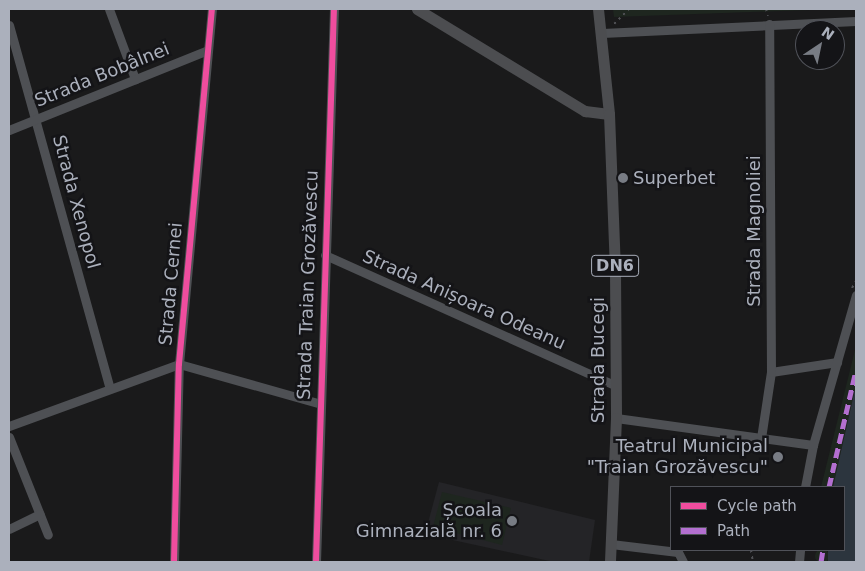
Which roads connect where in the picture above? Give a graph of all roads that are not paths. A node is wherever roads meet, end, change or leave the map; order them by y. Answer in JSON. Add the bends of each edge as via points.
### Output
{"nodes":[{"id":1,"x":109,"y":9,"type":"edge"},
{"id":2,"x":212,"y":9,"type":"edge"},
{"id":3,"x":334,"y":9,"type":"edge"},
{"id":4,"x":417,"y":9,"type":"edge"},
{"id":5,"x":598,"y":9,"type":"edge"},
{"id":6,"x":856,"y":21,"type":"edge"},
{"id":7,"x":769,"y":24,"type":"junction"},
{"id":8,"x":9,"y":25,"type":"edge"},
{"id":9,"x":602,"y":33,"type":"junction"},
{"id":10,"x":208,"y":50,"type":"junction"},
{"id":11,"x":135,"y":79,"type":"junction"},
{"id":12,"x":609,"y":114,"type":"junction"},
{"id":13,"x":36,"y":119,"type":"junction"},
{"id":14,"x":9,"y":130,"type":"edge"},
{"id":15,"x":325,"y":255,"type":"junction"},
{"id":16,"x":856,"y":295,"type":"edge"},
{"id":17,"x":836,"y":362,"type":"junction"},
{"id":18,"x":179,"y":364,"type":"junction"},
{"id":19,"x":771,"y":372,"type":"junction"},
{"id":20,"x":616,"y":386,"type":"junction"},
{"id":21,"x":110,"y":388,"type":"junction"},
{"id":22,"x":318,"y":403,"type":"junction"},
{"id":23,"x":616,"y":418,"type":"junction"},
{"id":24,"x":9,"y":426,"type":"edge"},
{"id":25,"x":9,"y":438,"type":"edge"},
{"id":26,"x":761,"y":438,"type":"junction"},
{"id":27,"x":813,"y":445,"type":"junction"},
{"id":28,"x":805,"y":486,"type":"edge"},
{"id":29,"x":40,"y":514,"type":"junction"},
{"id":30,"x":9,"y":528,"type":"edge"},
{"id":31,"x":48,"y":535,"type":"dead end"},
{"id":32,"x":611,"y":544,"type":"junction"},
{"id":33,"x":174,"y":562,"type":"edge"},
{"id":34,"x":316,"y":562,"type":"edge"},
{"id":35,"x":610,"y":562,"type":"edge"},
{"id":36,"x":683,"y":562,"type":"edge"}],
"edges":[{"from":1,"to":11,"type":"street"},
{"from":2,"to":10,"type":"street","name":"Strada Cernei"},
{"from":3,"to":15,"type":"street","name":"Strada Traian Grozăvescu"},
{"from":4,"to":12,"type":"main road","via":[[585,111]]},
{"from":5,"to":9,"type":"main road","name":"Strada Bucegi","number":"DN6"},
{"from":6,"to":7,"type":"street"},
{"from":7,"to":9,"type":"street"},
{"from":7,"to":19,"type":"street","name":"Strada Magnoliei"},
{"from":8,"to":13,"type":"street","name":"Strada Xenopol"},
{"from":9,"to":12,"type":"main road","name":"Strada Bucegi","number":"DN6"},
{"from":10,"to":11,"type":"street","name":"Strada Bobâlnei"},
{"from":10,"to":18,"type":"street","name":"Strada Cernei"},
{"from":11,"to":13,"type":"street","name":"Strada Bobâlnei"},
{"from":12,"to":20,"type":"main road","name":"Strada Bucegi","number":"DN6"},
{"from":13,"to":14,"type":"street","name":"Strada Bobâlnei"},
{"from":13,"to":21,"type":"street","name":"Strada Xenopol"},
{"from":15,"to":20,"type":"street","name":"Strada Anișoara Odeanu"},
{"from":15,"to":22,"type":"street","name":"Strada Traian Grozăvescu"},
{"from":16,"to":17,"type":"street"},
{"from":17,"to":19,"type":"street"},
{"from":17,"to":27,"type":"street"},
{"from":18,"to":21,"type":"street"},
{"from":18,"to":22,"type":"street"},
{"from":18,"to":33,"type":"street","name":"Strada Cernei"},
{"from":19,"to":26,"type":"street","name":"Strada Magnoliei"},
{"from":20,"to":23,"type":"main road","name":"Strada Bucegi","number":"DN6"},
{"from":21,"to":24,"type":"street"},
{"from":22,"to":34,"type":"street","name":"Strada Traian Grozăvescu"},
{"from":23,"to":26,"type":"street"},
{"from":23,"to":32,"type":"main road","name":"Strada Bucegi","number":"DN6"},
{"from":25,"to":29,"type":"street"},
{"from":26,"to":27,"type":"street"},
{"from":27,"to":28,"type":"street"},
{"from":29,"to":30,"type":"street"},
{"from":29,"to":31,"type":"street"},
{"from":32,"to":35,"type":"main road","name":"Strada Bucegi","number":"DN6"},
{"from":32,"to":36,"type":"street","via":[[678,552]]}]}
